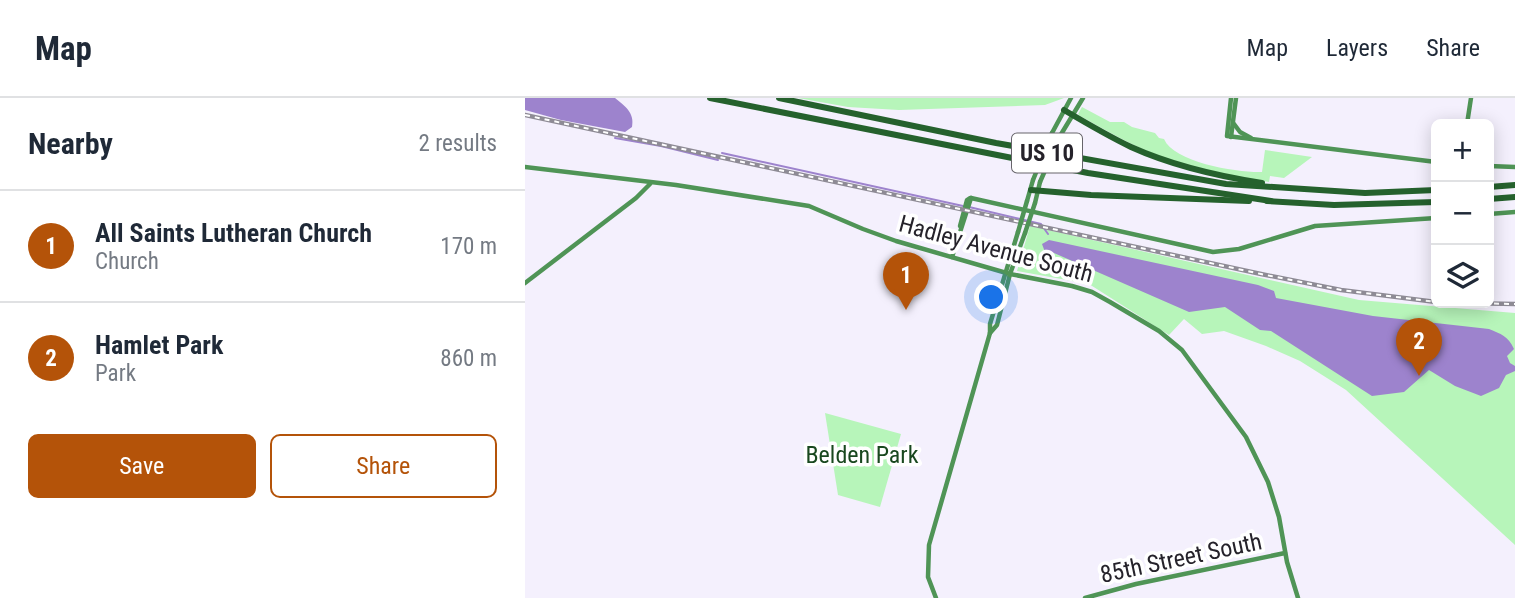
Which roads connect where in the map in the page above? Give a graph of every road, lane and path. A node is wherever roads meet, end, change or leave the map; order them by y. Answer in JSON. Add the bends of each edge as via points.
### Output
{"nodes":[{"id":1,"x":710,"y":98,"type":"edge"},
{"id":2,"x":779,"y":98,"type":"edge"},
{"id":3,"x":1071,"y":98,"type":"edge"},
{"id":4,"x":1083,"y":98,"type":"edge"},
{"id":5,"x":1233,"y":98,"type":"edge"},
{"id":6,"x":1471,"y":98,"type":"edge"},
{"id":7,"x":1064,"y":110,"type":"junction"},
{"id":8,"x":1072,"y":115,"type":"junction"},
{"id":9,"x":1468,"y":119,"type":"edge"},
{"id":10,"x":1233,"y":122,"type":"junction"},
{"id":11,"x":1229,"y":136,"type":"junction"},
{"id":12,"x":1259,"y":140,"type":"junction"},
{"id":13,"x":1431,"y":161,"type":"edge"},
{"id":14,"x":1494,"y":166,"type":"edge"},
{"id":15,"x":525,"y":167,"type":"edge"},
{"id":16,"x":1515,"y":167,"type":"edge"},
{"id":17,"x":651,"y":183,"type":"junction"},
{"id":18,"x":1515,"y":185,"type":"edge"},
{"id":19,"x":1494,"y":187,"type":"edge"},
{"id":20,"x":1431,"y":190,"type":"edge"},
{"id":21,"x":1316,"y":191,"type":"junction"},
{"id":22,"x":1034,"y":192,"type":"junction"},
{"id":23,"x":1515,"y":197,"type":"edge"},
{"id":24,"x":1494,"y":199,"type":"edge"},
{"id":25,"x":1271,"y":201,"type":"junction"},
{"id":26,"x":1431,"y":202,"type":"edge"},
{"id":27,"x":1515,"y":212,"type":"edge"},
{"id":28,"x":1494,"y":214,"type":"edge"},
{"id":29,"x":1431,"y":218,"type":"edge"},
{"id":30,"x":952,"y":257,"type":"junction"},
{"id":31,"x":1007,"y":274,"type":"junction"},
{"id":32,"x":525,"y":283,"type":"edge"},
{"id":33,"x":1285,"y":553,"type":"junction"},
{"id":34,"x":936,"y":598,"type":"edge"},
{"id":35,"x":1085,"y":598,"type":"edge"},
{"id":36,"x":1298,"y":598,"type":"edge"}],
"edges":[{"from":1,"to":25,"type":"highway","number":"US 10","via":[[1088,173]]},
{"from":2,"to":21,"type":"highway","number":"US 10","via":[[1153,172]]},
{"from":3,"to":7,"type":"street"},
{"from":4,"to":8,"type":"street"},
{"from":5,"to":10,"type":"street"},
{"from":5,"to":11,"type":"street"},
{"from":6,"to":9,"type":"street"},
{"from":7,"to":8,"type":"highway"},
{"from":7,"to":22,"type":"street","bridge":true,"via":[[1033,180]]},
{"from":8,"to":21,"type":"highway","via":[[1133,148],[1182,166]]},
{"from":8,"to":22,"type":"street","bridge":true},
{"from":10,"to":11,"type":"street"},
{"from":10,"to":12,"type":"street","via":[[1241,133]]},
{"from":11,"to":12,"type":"street"},
{"from":12,"to":13,"type":"street"},
{"from":14,"to":16,"type":"street"},
{"from":15,"to":17,"type":"street","name":"Hadley Avenue South"},
{"from":17,"to":30,"type":"street","name":"Hadley Avenue South","via":[[809,206],[863,229]]},
{"from":17,"to":32,"type":"street"},
{"from":18,"to":19,"type":"highway"},
{"from":20,"to":21,"type":"highway","number":"US 10"},
{"from":22,"to":25,"type":"highway"},
{"from":22,"to":31,"type":"street","bridge":true,"via":[[1027,201]]},
{"from":22,"to":31,"type":"street","bridge":true,"via":[[1025,233]]},
{"from":23,"to":24,"type":"highway"},
{"from":25,"to":26,"type":"highway","number":"US 10","via":[[1334,205]]},
{"from":27,"to":28,"type":"street"},
{"from":29,"to":30,"type":"street","via":[[1315,226],[1239,249],[1213,252],[971,198]]},
{"from":30,"to":31,"type":"street","name":"Hadley Avenue South"},
{"from":31,"to":33,"type":"street","name":"Hadley Avenue South","via":[[1092,292],[1159,331],[1182,350],[1253,449],[1279,517]]},
{"from":31,"to":34,"type":"street","via":[[929,545],[928,576]]},
{"from":33,"to":35,"type":"street","name":"85th Street South"},
{"from":33,"to":36,"type":"street","name":"Hadley Avenue South"}]}
